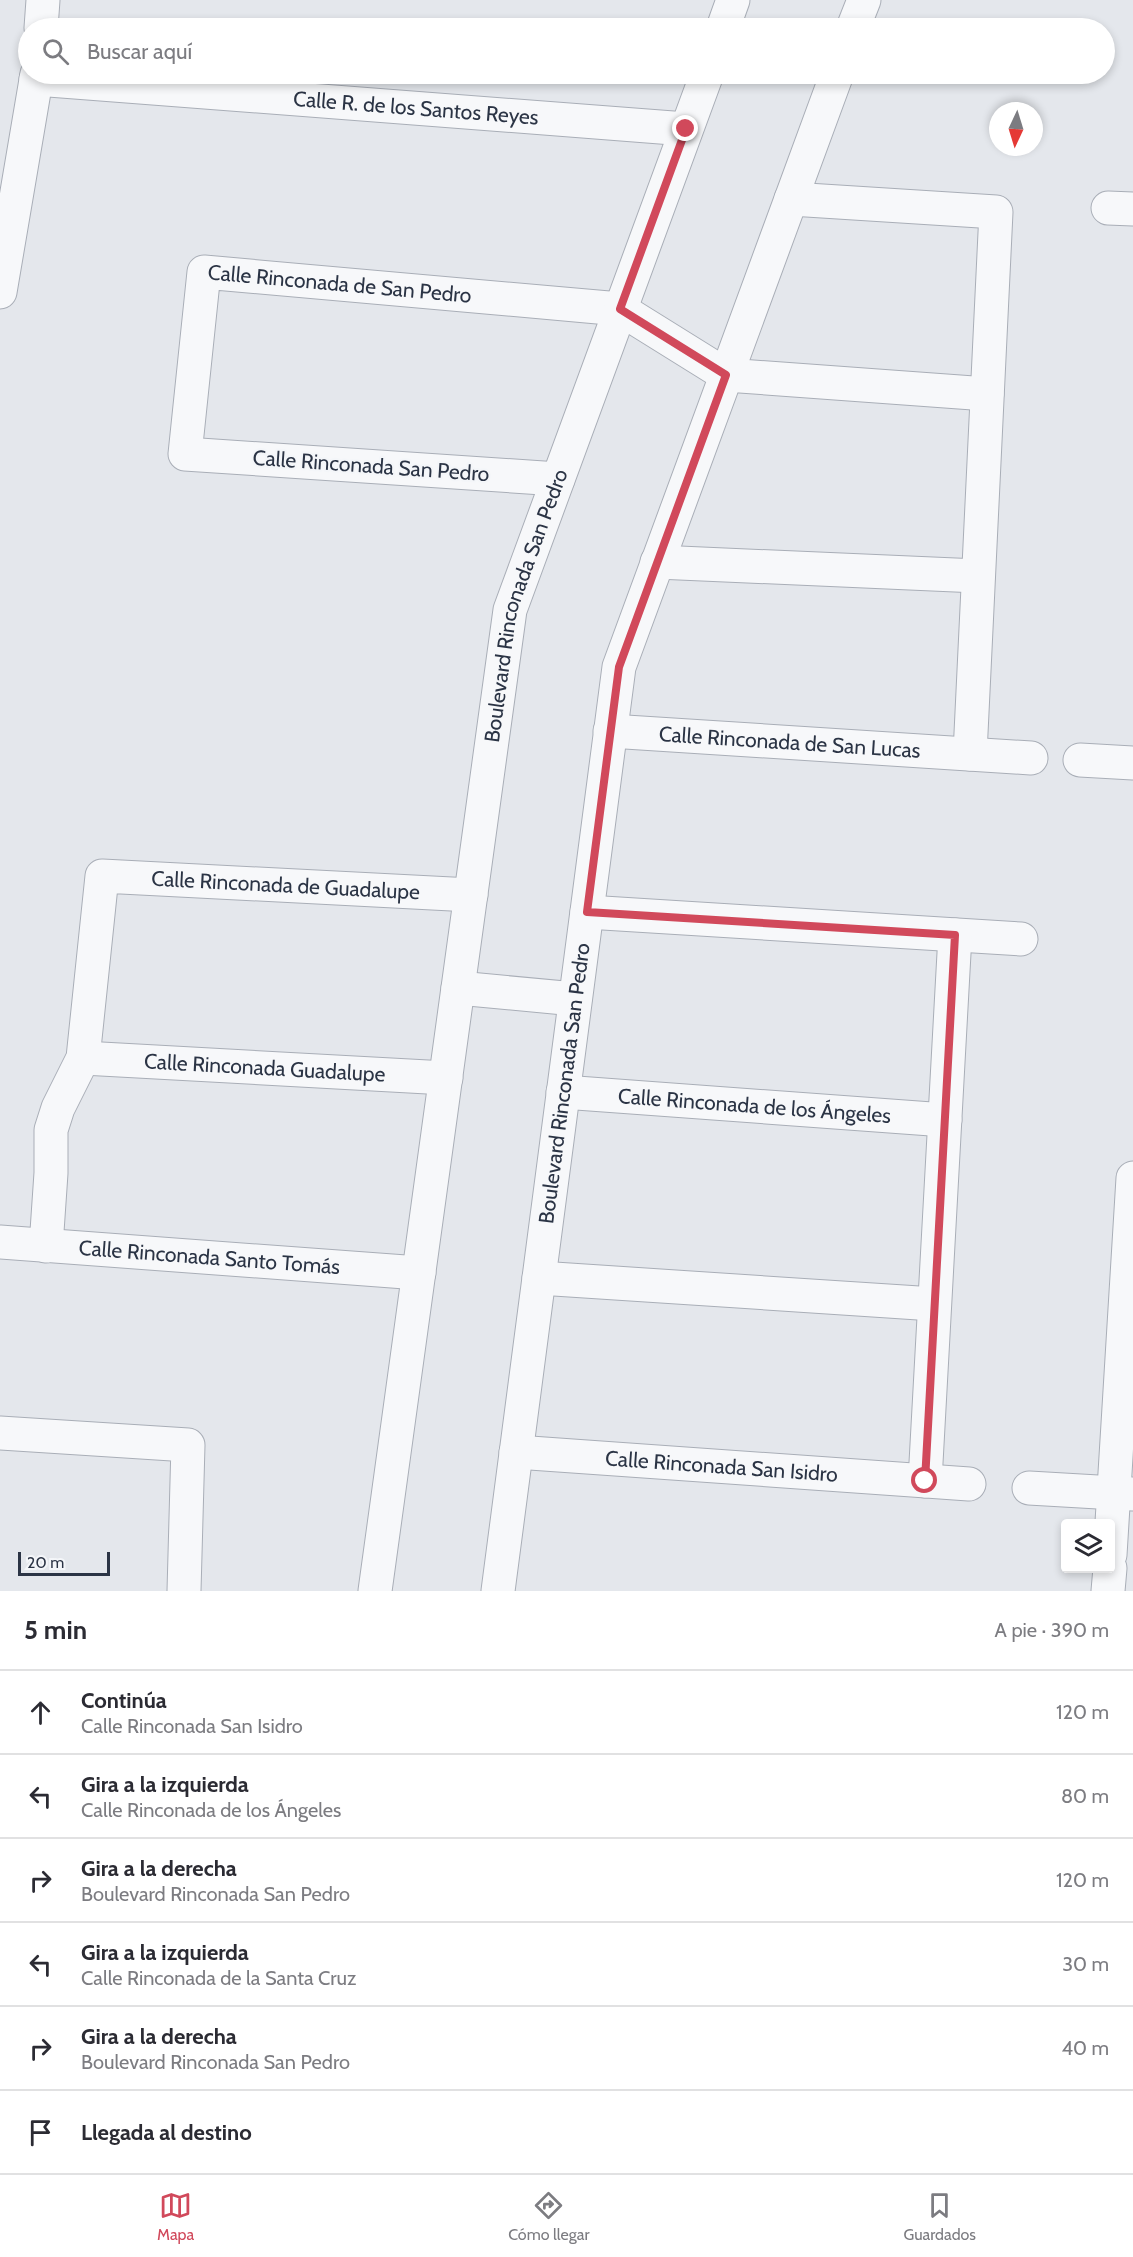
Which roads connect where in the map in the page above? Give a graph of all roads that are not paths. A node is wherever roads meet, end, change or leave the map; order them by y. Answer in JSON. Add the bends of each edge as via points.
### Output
{"nodes":[{"id":1,"x":43,"y":0,"type":"edge"},
{"id":2,"x":734,"y":0,"type":"edge"},
{"id":3,"x":864,"y":0,"type":"edge"},
{"id":4,"x":42,"y":18,"type":"edge"},
{"id":5,"x":727,"y":18,"type":"edge"},
{"id":6,"x":858,"y":18,"type":"edge"},
{"id":7,"x":36,"y":84,"type":"edge"},
{"id":8,"x":135,"y":84,"type":"edge"},
{"id":9,"x":702,"y":84,"type":"edge"},
{"id":10,"x":833,"y":84,"type":"edge"},
{"id":11,"x":686,"y":129,"type":"junction"},
{"id":12,"x":791,"y":199,"type":"junction"},
{"id":13,"x":0,"y":292,"type":"edge"},
{"id":14,"x":620,"y":309,"type":"junction"},
{"id":15,"x":726,"y":375,"type":"junction"},
{"id":16,"x":987,"y":394,"type":"junction"},
{"id":17,"x":185,"y":454,"type":"joint"},
{"id":18,"x":558,"y":479,"type":"junction"},
{"id":19,"x":657,"y":562,"type":"junction"},
{"id":20,"x":978,"y":576,"type":"junction"},
{"id":21,"x":610,"y":731,"type":"junction"},
{"id":22,"x":970,"y":754,"type":"junction"},
{"id":23,"x":1031,"y":758,"type":"dead end"},
{"id":24,"x":1080,"y":760,"type":"dead end"},
{"id":25,"x":1133,"y":763,"type":"edge"},
{"id":26,"x":471,"y":895,"type":"junction"},
{"id":27,"x":587,"y":912,"type":"junction"},
{"id":28,"x":955,"y":935,"type":"junction"},
{"id":29,"x":1021,"y":939,"type":"dead end"},
{"id":30,"x":458,"y":988,"type":"junction"},
{"id":31,"x":575,"y":999,"type":"junction"},
{"id":32,"x":83,"y":1058,"type":"junction"},
{"id":33,"x":446,"y":1078,"type":"junction"},
{"id":34,"x":563,"y":1092,"type":"junction"},
{"id":35,"x":945,"y":1120,"type":"junction"},
{"id":36,"x":1133,"y":1178,"type":"edge"},
{"id":37,"x":0,"y":1242,"type":"edge"},
{"id":38,"x":46,"y":1246,"type":"junction"},
{"id":39,"x":419,"y":1273,"type":"junction"},
{"id":40,"x":539,"y":1278,"type":"junction"},
{"id":41,"x":934,"y":1304,"type":"junction"},
{"id":42,"x":1129,"y":1315,"type":"edge"},
{"id":43,"x":0,"y":1433,"type":"edge"},
{"id":44,"x":516,"y":1452,"type":"junction"},
{"id":45,"x":925,"y":1481,"type":"junction"},
{"id":46,"x":969,"y":1484,"type":"dead end"},
{"id":47,"x":1029,"y":1488,"type":"dead end"},
{"id":48,"x":1124,"y":1494,"type":"edge"},
{"id":49,"x":1115,"y":1533,"type":"edge"},
{"id":50,"x":1110,"y":1573,"type":"edge"},
{"id":51,"x":184,"y":1591,"type":"edge"},
{"id":52,"x":375,"y":1591,"type":"edge"},
{"id":53,"x":498,"y":1591,"type":"edge"},
{"id":54,"x":1108,"y":1591,"type":"edge"}],
"edges":[{"from":1,"to":4,"type":"street"},
{"from":2,"to":5,"type":"street"},
{"from":3,"to":6,"type":"street"},
{"from":7,"to":13,"type":"street"},
{"from":8,"to":11,"type":"street","name":"Calle R. de los Santos Reyes"},
{"from":9,"to":11,"type":"street","name":"Boulevard Rinconada San Pedro"},
{"from":10,"to":12,"type":"street","name":"Boulevard Rinconada San Pedro"},
{"from":11,"to":14,"type":"street","name":"Boulevard Rinconada San Pedro"},
{"from":12,"to":15,"type":"street","name":"Boulevard Rinconada San Pedro"},
{"from":12,"to":16,"type":"street","via":[[996,212]]},
{"from":14,"to":15,"type":"street"},
{"from":14,"to":17,"type":"street","name":"Calle Rinconada de San Pedro","via":[[204,272]]},
{"from":14,"to":18,"type":"street","name":"Boulevard Rinconada San Pedro"},
{"from":15,"to":16,"type":"street"},
{"from":15,"to":19,"type":"street","name":"Boulevard Rinconada San Pedro"},
{"from":16,"to":20,"type":"street"},
{"from":17,"to":18,"type":"street","name":"Calle Rinconada San Pedro"},
{"from":18,"to":26,"type":"street","name":"Boulevard Rinconada San Pedro","via":[[510,610]]},
{"from":19,"to":20,"type":"street"},
{"from":19,"to":21,"type":"street","name":"Boulevard Rinconada San Pedro","via":[[619,667]]},
{"from":20,"to":22,"type":"street"},
{"from":21,"to":22,"type":"street","name":"Calle Rinconada de San Lucas"},
{"from":21,"to":27,"type":"street","name":"Boulevard Rinconada San Pedro"},
{"from":22,"to":23,"type":"street","name":"Calle Rinconada de San Lucas"},
{"from":24,"to":25,"type":"street"},
{"from":26,"to":30,"type":"street","name":"Boulevard Rinconada San Pedro"},
{"from":26,"to":32,"type":"street","name":"Calle Rinconada de Guadalupe","via":[[102,876]]},
{"from":27,"to":28,"type":"street"},
{"from":27,"to":31,"type":"street","name":"Boulevard Rinconada San Pedro"},
{"from":28,"to":29,"type":"street"},
{"from":28,"to":35,"type":"street"},
{"from":30,"to":31,"type":"street"},
{"from":30,"to":33,"type":"street","name":"Boulevard Rinconada San Pedro"},
{"from":31,"to":34,"type":"street","name":"Boulevard Rinconada San Pedro"},
{"from":32,"to":33,"type":"street","name":"Calle Rinconada Guadalupe"},
{"from":32,"to":38,"type":"street","via":[[51,1130]]},
{"from":33,"to":39,"type":"street","name":"Boulevard Rinconada San Pedro"},
{"from":34,"to":35,"type":"street","name":"Calle Rinconada de los Ángeles"},
{"from":34,"to":40,"type":"street","name":"Boulevard Rinconada San Pedro"},
{"from":35,"to":41,"type":"street"},
{"from":36,"to":42,"type":"street"},
{"from":37,"to":38,"type":"street","name":"Calle Rinconada Santo Tomás"},
{"from":38,"to":39,"type":"street","name":"Calle Rinconada Santo Tomás"},
{"from":39,"to":52,"type":"street","name":"Boulevard Rinconada San Pedro"},
{"from":40,"to":41,"type":"street"},
{"from":40,"to":44,"type":"street","name":"Boulevard Rinconada San Pedro"},
{"from":41,"to":45,"type":"street"},
{"from":42,"to":48,"type":"street"},
{"from":43,"to":51,"type":"street","via":[[188,1446]]},
{"from":44,"to":45,"type":"street","name":"Calle Rinconada San Isidro"},
{"from":44,"to":53,"type":"street","name":"Boulevard Rinconada San Pedro"},
{"from":45,"to":46,"type":"street","name":"Calle Rinconada San Isidro"},
{"from":47,"to":48,"type":"street"},
{"from":48,"to":49,"type":"street"},
{"from":50,"to":54,"type":"street"}]}
